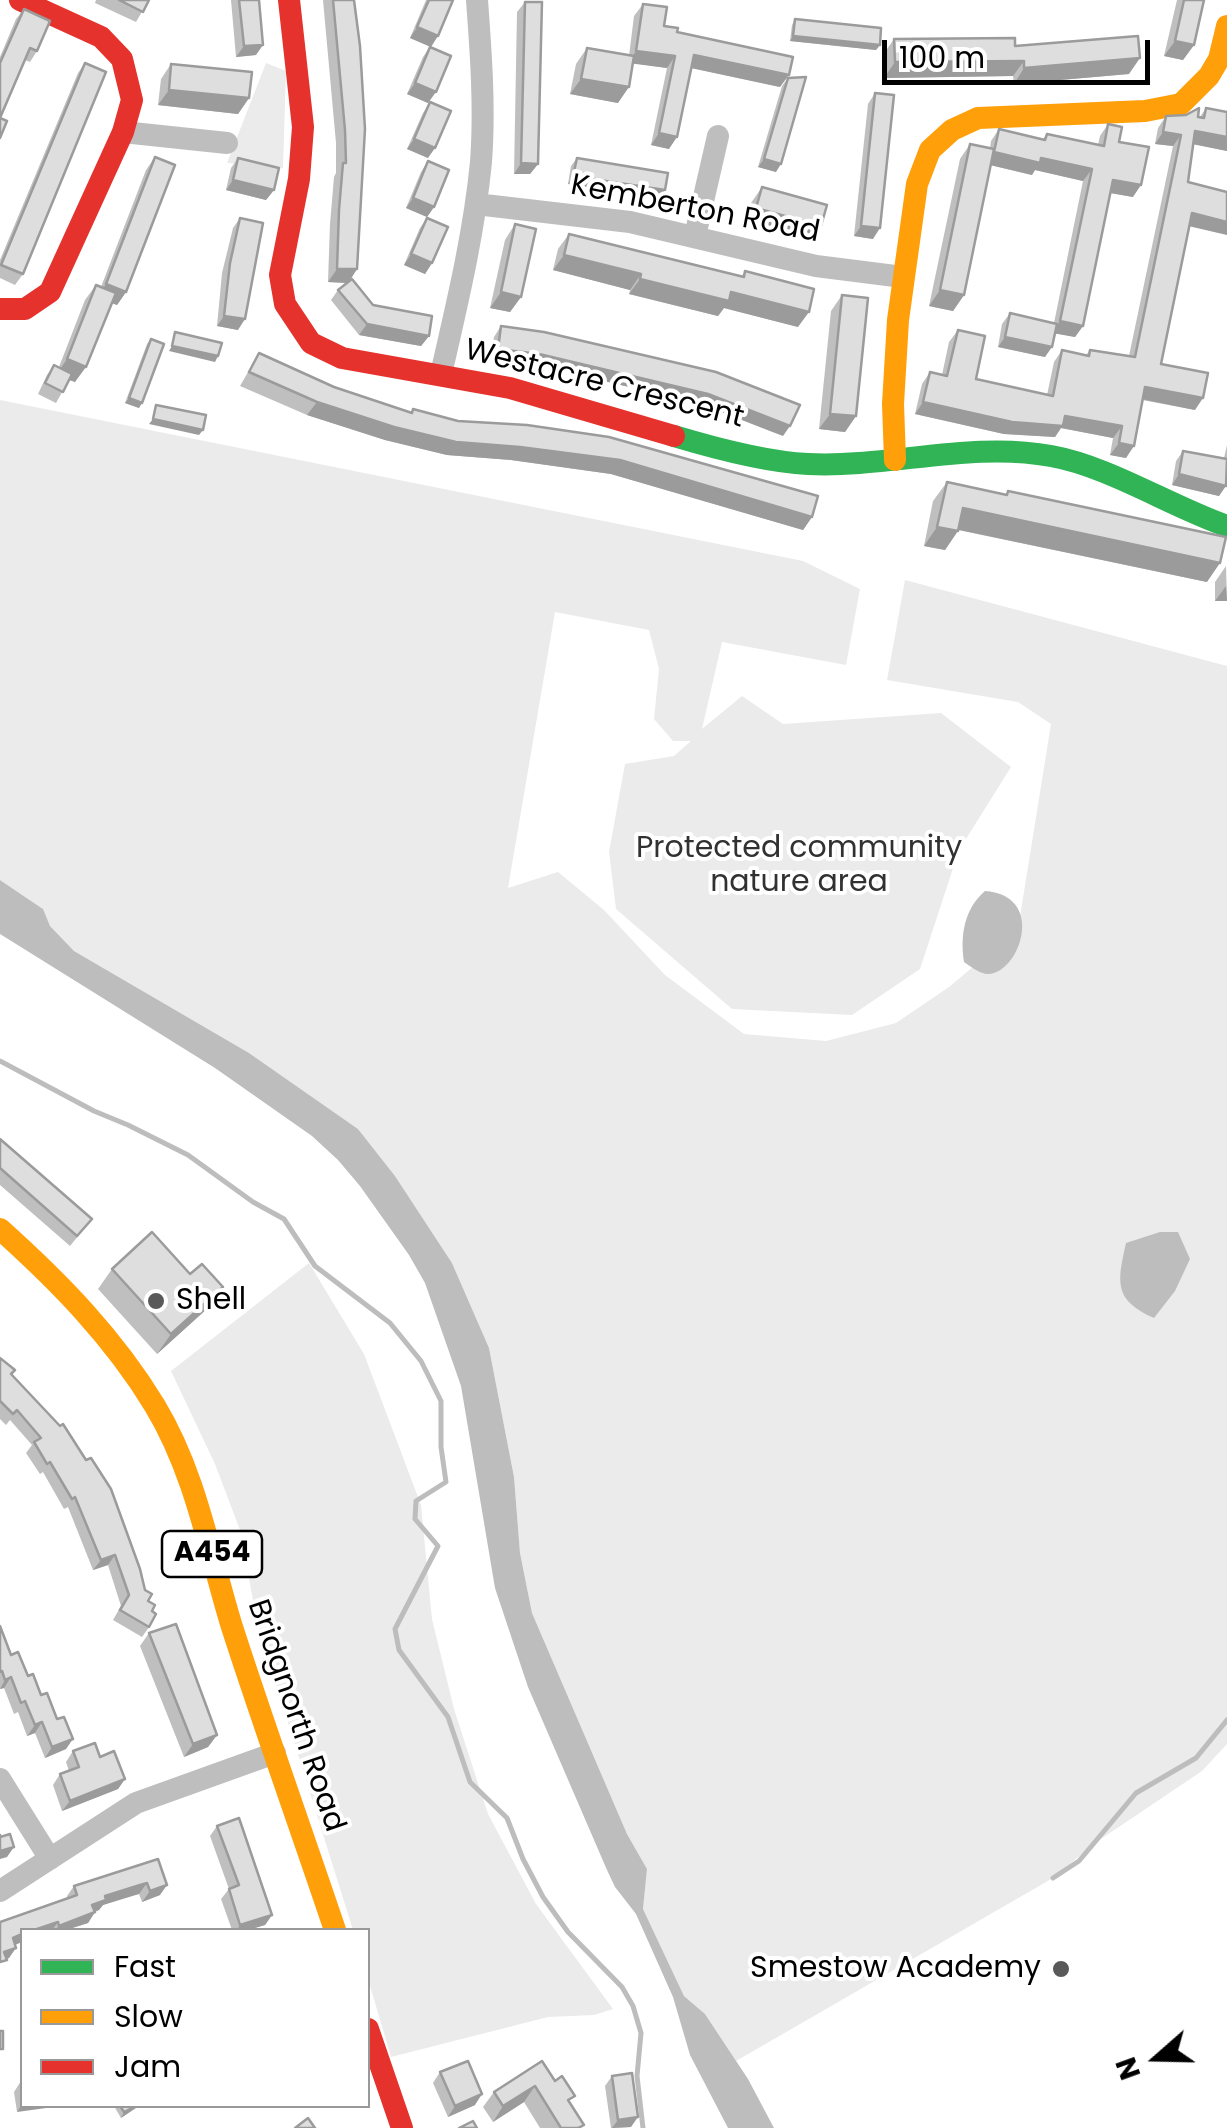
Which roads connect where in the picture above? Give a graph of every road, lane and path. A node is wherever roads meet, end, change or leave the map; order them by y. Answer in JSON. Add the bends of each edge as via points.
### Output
{"nodes":[{"id":1,"x":20,"y":0,"type":"edge"},
{"id":2,"x":288,"y":0,"type":"edge"},
{"id":3,"x":477,"y":0,"type":"edge"},
{"id":4,"x":1227,"y":26,"type":"edge"},
{"id":5,"x":124,"y":132,"type":"junction"},
{"id":6,"x":719,"y":136,"type":"dead end"},
{"id":7,"x":227,"y":143,"type":"dead end"},
{"id":8,"x":476,"y":204,"type":"junction"},
{"id":9,"x":695,"y":236,"type":"junction"},
{"id":10,"x":903,"y":277,"type":"junction"},
{"id":11,"x":0,"y":308,"type":"edge"},
{"id":12,"x":440,"y":374,"type":"junction"},
{"id":13,"x":895,"y":460,"type":"junction"},
{"id":14,"x":1227,"y":526,"type":"edge"},
{"id":15,"x":0,"y":1229,"type":"edge"},
{"id":16,"x":275,"y":1753,"type":"junction"},
{"id":17,"x":0,"y":1779,"type":"edge"},
{"id":18,"x":50,"y":1858,"type":"junction"},
{"id":19,"x":0,"y":1891,"type":"edge"},
{"id":20,"x":334,"y":1928,"type":"edge"},
{"id":21,"x":370,"y":2035,"type":"edge"},
{"id":22,"x":402,"y":2128,"type":"edge"}],
"edges":[{"from":1,"to":5,"type":"main road","via":[[101,37],[122,59],[132,100]]},
{"from":2,"to":12,"type":"main road","name":"Westacre Crescent","via":[[302,127],[280,275],[285,304],[301,332],[324,351]]},
{"from":3,"to":8,"type":"street","via":[[482,113]]},
{"from":4,"to":10,"type":"main road","via":[[1210,76],[1181,104],[1145,112],[978,118],[938,140],[922,165]]},
{"from":5,"to":7,"type":"street"},
{"from":5,"to":11,"type":"main road","via":[[50,292],[25,309]]},
{"from":6,"to":9,"type":"street"},
{"from":8,"to":9,"type":"street","name":"Kemberton Road"},
{"from":8,"to":12,"type":"street"},
{"from":9,"to":10,"type":"street","name":"Kemberton Road","via":[[816,266]]},
{"from":10,"to":13,"type":"main road","via":[[892,381]]},
{"from":12,"to":13,"type":"main road","name":"Westacre Crescent","via":[[709,446],[807,464]]},
{"from":13,"to":14,"type":"main road","name":"Westacre Crescent","via":[[1048,455]]},
{"from":15,"to":16,"type":"main road","name":"Bridgnorth Road","number":"A454","via":[[96,1322],[164,1425],[189,1478]]},
{"from":16,"to":18,"type":"street","via":[[136,1803]]},
{"from":16,"to":20,"type":"main road","name":"Bridgnorth Road","number":"A454"},
{"from":17,"to":18,"type":"street"},
{"from":18,"to":19,"type":"street"},
{"from":21,"to":22,"type":"main road"}]}
